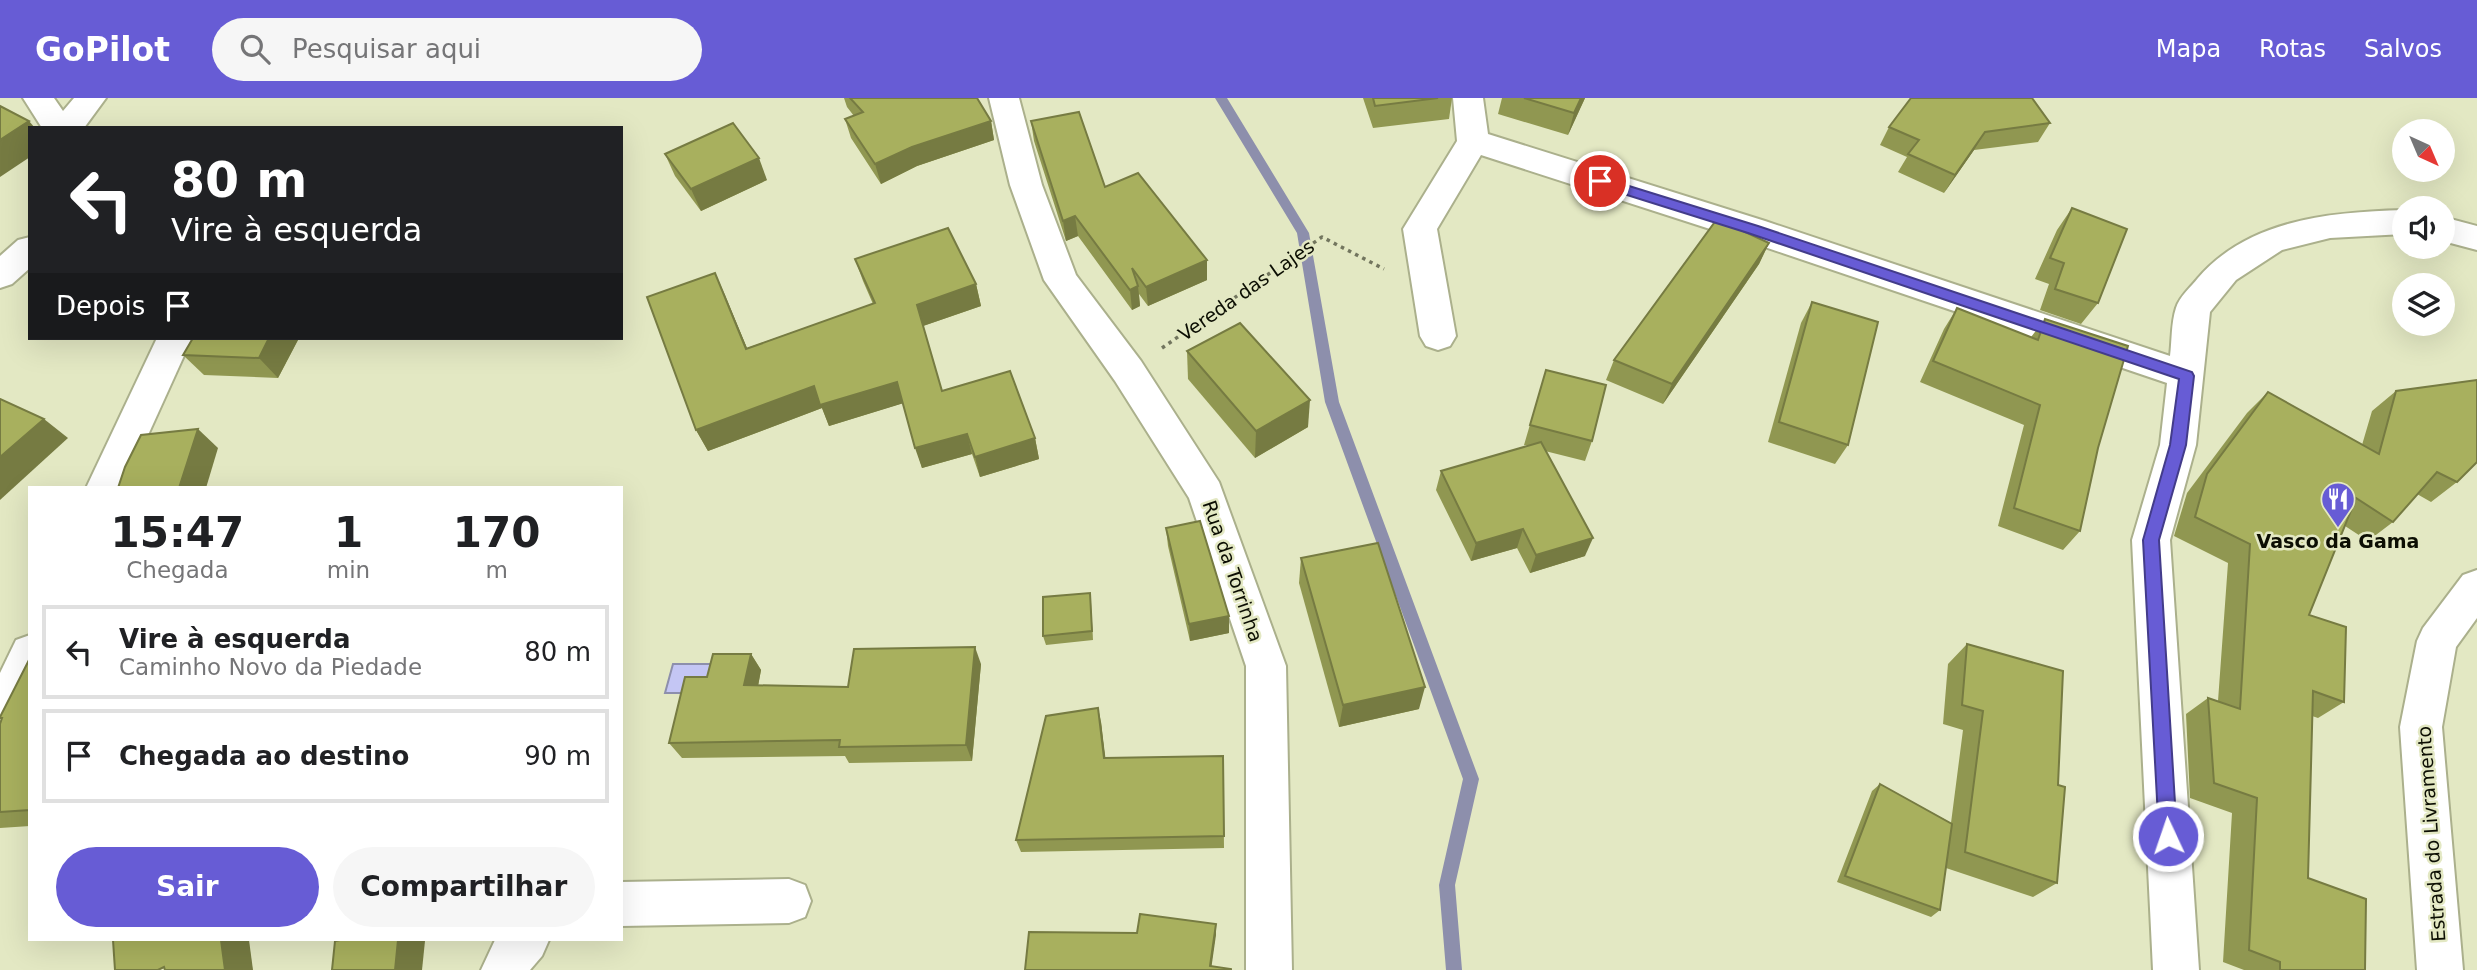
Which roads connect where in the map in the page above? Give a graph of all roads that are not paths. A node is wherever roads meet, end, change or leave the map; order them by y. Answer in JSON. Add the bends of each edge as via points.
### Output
{"nodes":[{"id":1,"x":38,"y":98,"type":"edge"},
{"id":2,"x":91,"y":98,"type":"edge"},
{"id":3,"x":1004,"y":98,"type":"edge"},
{"id":4,"x":1468,"y":98,"type":"edge"},
{"id":5,"x":58,"y":126,"type":"edge"},
{"id":6,"x":68,"y":126,"type":"edge"},
{"id":7,"x":1473,"y":141,"type":"junction"},
{"id":8,"x":2392,"y":223,"type":"edge"},
{"id":9,"x":2455,"y":232,"type":"edge"},
{"id":10,"x":2477,"y":238,"type":"edge"},
{"id":11,"x":28,"y":251,"type":"edge"},
{"id":12,"x":0,"y":275,"type":"edge"},
{"id":13,"x":1438,"y":336,"type":"dead end"},
{"id":14,"x":173,"y":340,"type":"edge"},
{"id":15,"x":2187,"y":376,"type":"junction"},
{"id":16,"x":106,"y":486,"type":"edge"},
{"id":17,"x":2477,"y":587,"type":"edge"},
{"id":18,"x":28,"y":657,"type":"edge"},
{"id":19,"x":0,"y":718,"type":"edge"},
{"id":20,"x":789,"y":901,"type":"dead end"},
{"id":21,"x":623,"y":904,"type":"edge"},
{"id":22,"x":525,"y":941,"type":"edge"},
{"id":23,"x":505,"y":970,"type":"edge"},
{"id":24,"x":1269,"y":970,"type":"edge"},
{"id":25,"x":2176,"y":970,"type":"edge"},
{"id":26,"x":2440,"y":970,"type":"edge"}],
"edges":[{"from":1,"to":5,"type":"street"},
{"from":2,"to":6,"type":"street"},
{"from":3,"to":24,"type":"street","name":"Rua da Torrinha","via":[[1026,185],[1061,280],[1128,372],[1206,493],[1266,666]]},
{"from":4,"to":7,"type":"street"},
{"from":7,"to":13,"type":"street","via":[[1420,229]]},
{"from":7,"to":15,"type":"street"},
{"from":8,"to":15,"type":"street","via":[[2330,226],[2272,240],[2224,271],[2193,308]]},
{"from":9,"to":10,"type":"street"},
{"from":11,"to":12,"type":"street"},
{"from":14,"to":16,"type":"street"},
{"from":15,"to":25,"type":"street","via":[[2178,445],[2151,540]]},
{"from":17,"to":26,"type":"street","name":"Estrada do Livramento","via":[[2437,640],[2421,727]]},
{"from":18,"to":19,"type":"street"},
{"from":20,"to":21,"type":"street"},
{"from":22,"to":23,"type":"street"}]}
